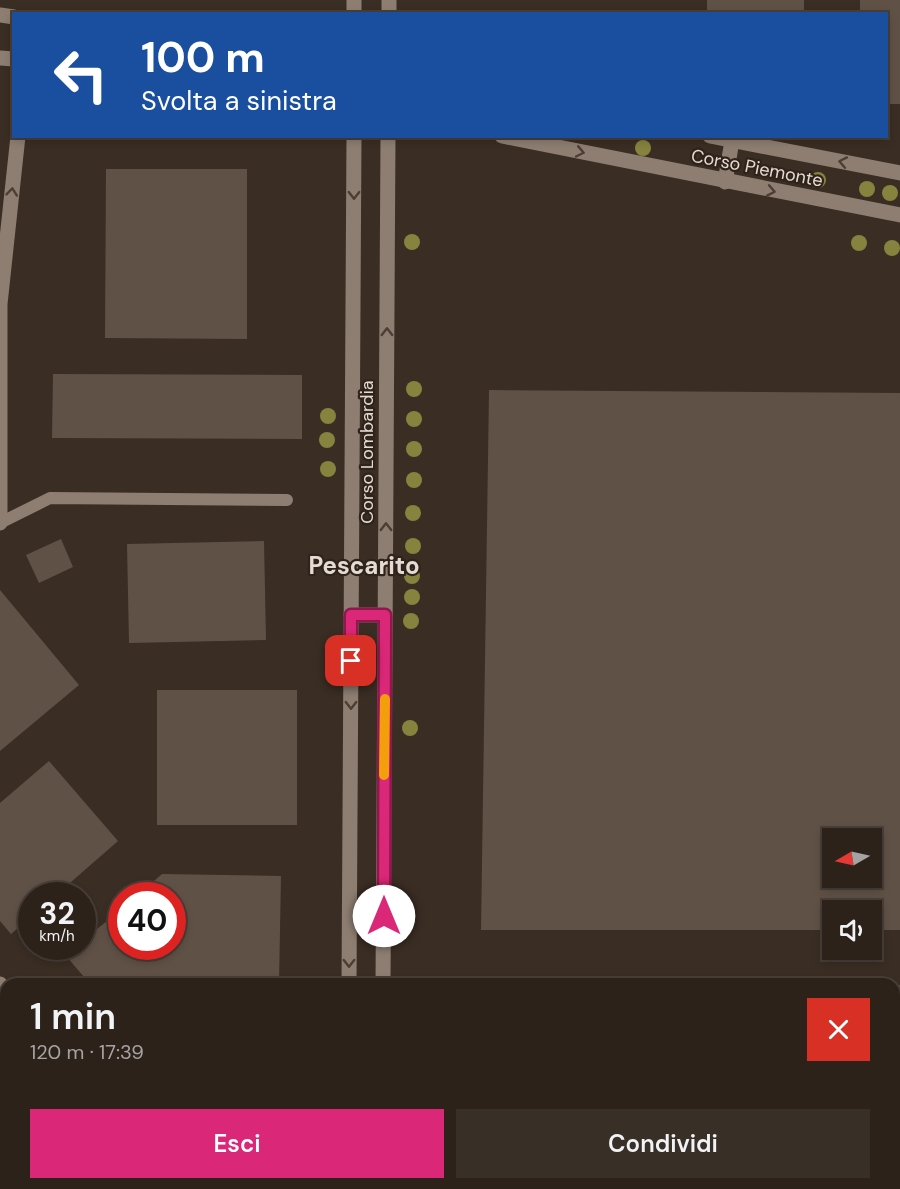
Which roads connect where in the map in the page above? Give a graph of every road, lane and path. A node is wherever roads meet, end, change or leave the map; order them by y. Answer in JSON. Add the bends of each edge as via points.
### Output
{"nodes":[{"id":1,"x":18,"y":138,"type":"edge"},
{"id":2,"x":354,"y":138,"type":"edge"},
{"id":3,"x":388,"y":138,"type":"edge"},
{"id":4,"x":512,"y":138,"type":"edge"},
{"id":5,"x":719,"y":138,"type":"edge"},
{"id":6,"x":732,"y":141,"type":"junction"},
{"id":7,"x":900,"y":173,"type":"edge"},
{"id":8,"x":724,"y":182,"type":"junction"},
{"id":9,"x":900,"y":215,"type":"edge"},
{"id":10,"x":287,"y":500,"type":"dead end"},
{"id":11,"x":0,"y":523,"type":"edge"},
{"id":12,"x":351,"y":615,"type":"junction"},
{"id":13,"x":385,"y":615,"type":"junction"},
{"id":14,"x":349,"y":978,"type":"edge"},
{"id":15,"x":383,"y":978,"type":"edge"}],
"edges":[{"from":11,"to":1,"type":"street","one_way":true,"via":[[0,304]]},
{"from":2,"to":12,"type":"street","name":"Corso Lombardia","one_way":true},
{"from":13,"to":3,"type":"street","name":"Corso Lombardia","one_way":true},
{"from":4,"to":8,"type":"street","name":"Corso Piemonte","one_way":true},
{"from":5,"to":6,"type":"street","name":"Corso Piemonte"},
{"from":7,"to":6,"type":"street","name":"Corso Piemonte","one_way":true},
{"from":6,"to":8,"type":"street"},
{"from":8,"to":9,"type":"street","name":"Corso Piemonte","one_way":true},
{"from":10,"to":11,"type":"lane","via":[[50,498]]},
{"from":12,"to":13,"type":"street"},
{"from":12,"to":14,"type":"street","name":"Corso Lombardia","one_way":true},
{"from":13,"to":15,"type":"street","name":"Corso Lombardia"}]}
